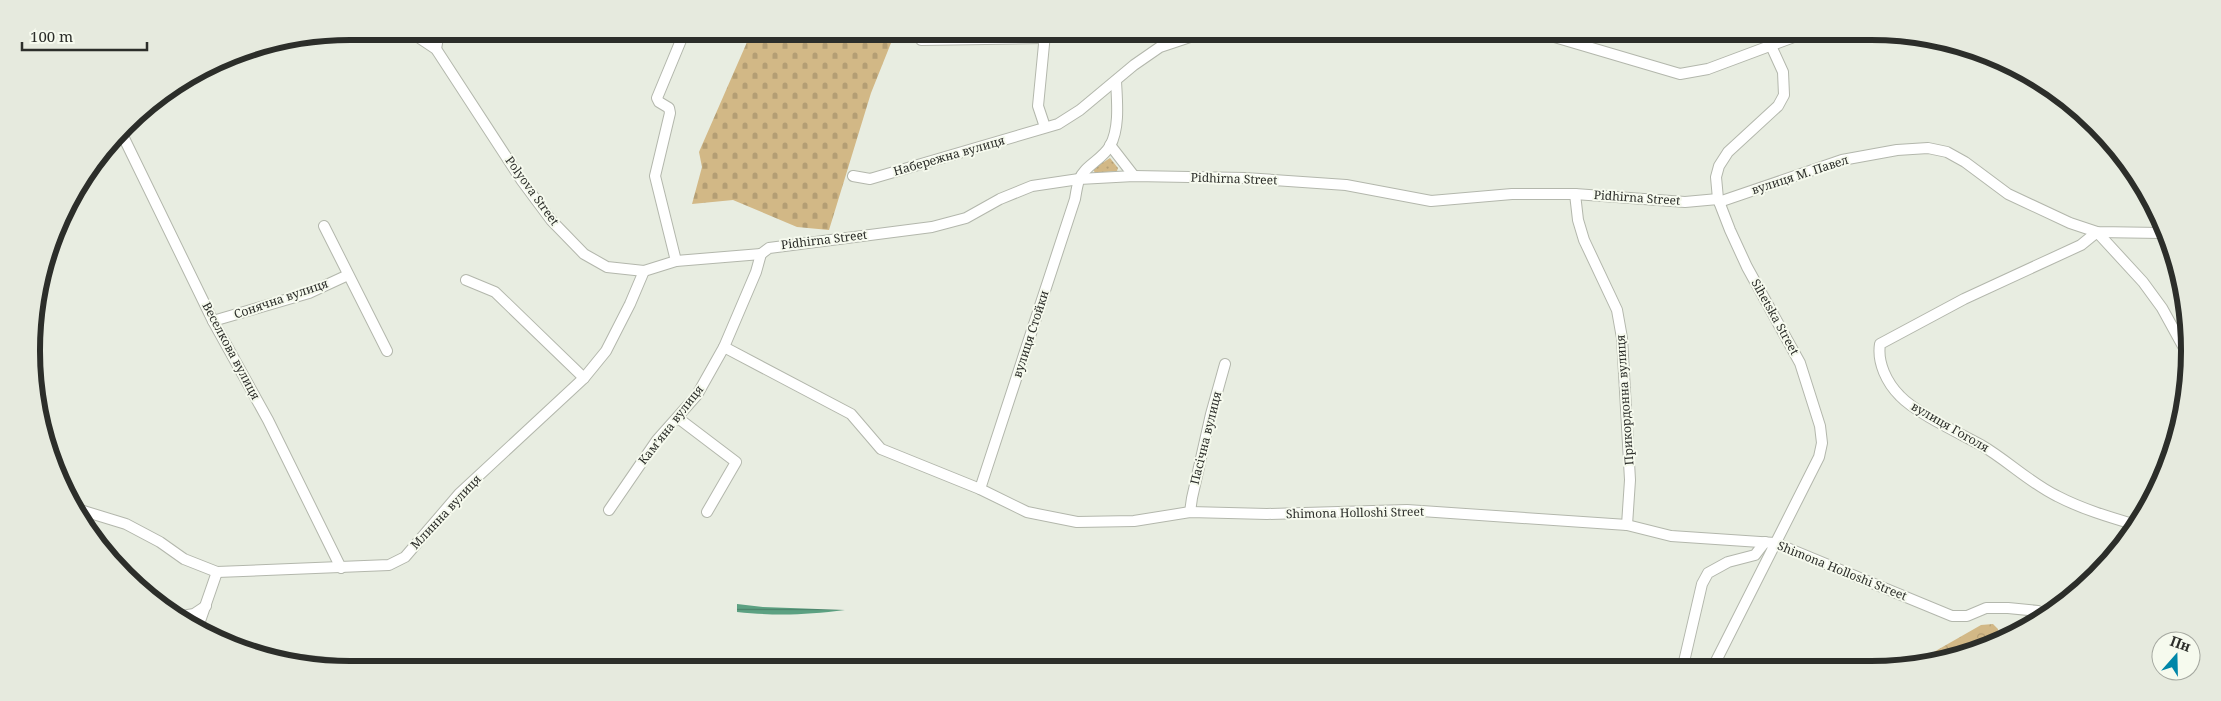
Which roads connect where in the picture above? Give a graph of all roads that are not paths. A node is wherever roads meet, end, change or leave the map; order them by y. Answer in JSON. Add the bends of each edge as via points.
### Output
{"nodes":[{"id":1,"x":422,"y":40,"type":"edge"},
{"id":2,"x":438,"y":40,"type":"edge"},
{"id":3,"x":681,"y":40,"type":"edge"},
{"id":4,"x":1045,"y":40,"type":"edge"},
{"id":5,"x":1179,"y":40,"type":"edge"},
{"id":6,"x":1565,"y":40,"type":"edge"},
{"id":7,"x":1769,"y":40,"type":"edge"},
{"id":8,"x":436,"y":49,"type":"junction"},
{"id":9,"x":1116,"y":81,"type":"junction"},
{"id":10,"x":1045,"y":127,"type":"junction"},
{"id":11,"x":124,"y":138,"type":"edge"},
{"id":12,"x":1110,"y":145,"type":"junction"},
{"id":13,"x":853,"y":176,"type":"dead end"},
{"id":14,"x":1134,"y":176,"type":"junction"},
{"id":15,"x":1080,"y":179,"type":"junction"},
{"id":16,"x":1575,"y":194,"type":"junction"},
{"id":17,"x":1719,"y":200,"type":"junction"},
{"id":18,"x":324,"y":226,"type":"dead end"},
{"id":19,"x":2097,"y":232,"type":"junction"},
{"id":20,"x":2157,"y":233,"type":"edge"},
{"id":21,"x":761,"y":254,"type":"junction"},
{"id":22,"x":676,"y":261,"type":"junction"},
{"id":23,"x":644,"y":271,"type":"junction"},
{"id":24,"x":348,"y":275,"type":"junction"},
{"id":25,"x":466,"y":280,"type":"dead end"},
{"id":26,"x":213,"y":321,"type":"junction"},
{"id":27,"x":2181,"y":342,"type":"edge"},
{"id":28,"x":724,"y":347,"type":"junction"},
{"id":29,"x":387,"y":351,"type":"dead end"},
{"id":30,"x":1225,"y":364,"type":"dead end"},
{"id":31,"x":584,"y":378,"type":"junction"},
{"id":32,"x":678,"y":418,"type":"junction"},
{"id":33,"x":980,"y":489,"type":"junction"},
{"id":34,"x":608,"y":510,"type":"dead end"},
{"id":35,"x":85,"y":512,"type":"edge"},
{"id":36,"x":707,"y":512,"type":"dead end"},
{"id":37,"x":1190,"y":512,"type":"junction"},
{"id":38,"x":2129,"y":523,"type":"edge"},
{"id":39,"x":1627,"y":525,"type":"junction"},
{"id":40,"x":1770,"y":543,"type":"junction"},
{"id":41,"x":341,"y":568,"type":"junction"},
{"id":42,"x":218,"y":572,"type":"junction"},
{"id":43,"x":206,"y":606,"type":"junction"},
{"id":44,"x":2039,"y":611,"type":"edge"},
{"id":45,"x":188,"y":615,"type":"edge"},
{"id":46,"x":200,"y":622,"type":"edge"},
{"id":47,"x":1684,"y":661,"type":"edge"},
{"id":48,"x":1715,"y":661,"type":"edge"}],
"edges":[{"from":1,"to":8,"type":"street","name":"Polyova Street"},
{"from":2,"to":8,"type":"street"},
{"from":3,"to":22,"type":"street","via":[[657,98],[669,108],[670,113],[655,176]]},
{"from":4,"to":10,"type":"street","via":[[1038,106]]},
{"from":5,"to":9,"type":"street","name":"Набережна вулиця","via":[[1160,47]]},
{"from":6,"to":7,"type":"street","via":[[1680,74],[1708,69]]},
{"from":7,"to":17,"type":"street","name":"Sihetska Street","via":[[1783,72],[1784,95],[1778,106],[1723,159],[1716,177]]},
{"from":8,"to":23,"type":"street","name":"Polyova Street","via":[[551,220],[584,254],[607,267]]},
{"from":9,"to":10,"type":"street","name":"Набережна вулиця","via":[[1080,110],[1058,124]]},
{"from":9,"to":12,"type":"street","via":[[1115,128]]},
{"from":10,"to":13,"type":"street","name":"Набережна вулиця","via":[[870,179]]},
{"from":11,"to":26,"type":"street","name":"Веселкова вулиця"},
{"from":12,"to":14,"type":"street"},
{"from":12,"to":15,"type":"street"},
{"from":14,"to":15,"type":"street","name":"Pidhirna Street"},
{"from":14,"to":16,"type":"street","name":"Pidhirna Street","via":[[1245,178],[1346,185],[1431,201],[1512,194]]},
{"from":15,"to":21,"type":"street","name":"Pidhirna Street","via":[[1032,186],[966,218],[932,226],[769,248]]},
{"from":15,"to":33,"type":"street","name":"вулиця Стойки"},
{"from":16,"to":17,"type":"street","name":"Pidhirna Street","via":[[1686,202]]},
{"from":16,"to":39,"type":"street","name":"Прикордонна вулиця","via":[[1584,240],[1617,310],[1622,338],[1630,480]]},
{"from":17,"to":19,"type":"street","name":"вулиця М. Павел","via":[[1842,160],[1928,148],[1947,152],[1965,162],[2008,194]]},
{"from":17,"to":40,"type":"street","name":"Sihetska Street","via":[[1747,267],[1792,346],[1820,426],[1822,443],[1819,457]]},
{"from":18,"to":24,"type":"street"},
{"from":19,"to":20,"type":"street","name":"вулиця М. Павел"},
{"from":19,"to":27,"type":"street","via":[[2143,282]]},
{"from":19,"to":38,"type":"street","name":"вулиця Гоголя","via":[[2056,258],[1964,299],[1884,341],[1879,351],[1888,380],[1913,406],[1998,455],[2056,496]]},
{"from":21,"to":22,"type":"street","name":"Polyova Street"},
{"from":21,"to":28,"type":"street","name":"Камʼяна вулиця"},
{"from":22,"to":23,"type":"street","name":"Polyova Street"},
{"from":23,"to":31,"type":"street","name":"Млинна вулиця","via":[[606,351]]},
{"from":24,"to":26,"type":"street","name":"Сонячна вулиця","via":[[310,293]]},
{"from":24,"to":29,"type":"street"},
{"from":25,"to":31,"type":"street","via":[[495,292]]},
{"from":26,"to":41,"type":"street","name":"Веселкова вулиця","via":[[268,420]]},
{"from":28,"to":32,"type":"street","name":"Камʼяна вулиця","via":[[697,395]]},
{"from":28,"to":33,"type":"street","name":"Shimona Holloshi Street","via":[[851,414],[882,449]]},
{"from":30,"to":37,"type":"street","name":"Пасічна вулиця"},
{"from":31,"to":41,"type":"street","name":"Млинна вулиця","via":[[459,494],[405,557],[389,564]]},
{"from":32,"to":34,"type":"street","name":"Камʼяна вулиця","via":[[657,440]]},
{"from":32,"to":36,"type":"street","via":[[736,462]]},
{"from":33,"to":37,"type":"street","name":"Shimona Holloshi Street","via":[[1027,512],[1077,522],[1134,521]]},
{"from":35,"to":42,"type":"street","name":"Млинна вулиця","via":[[144,532],[184,559]]},
{"from":37,"to":39,"type":"street","name":"Shimona Holloshi Street","via":[[1267,514],[1407,510]]},
{"from":39,"to":40,"type":"street","name":"Shimona Holloshi Street","via":[[1671,536]]},
{"from":40,"to":44,"type":"street","name":"Shimona Holloshi Street","via":[[1952,616],[1967,616],[1986,608]]},
{"from":40,"to":47,"type":"street","via":[[1755,554],[1728,562],[1708,573],[1702,584]]},
{"from":40,"to":48,"type":"street","name":"Sihetska Street"},
{"from":41,"to":42,"type":"street","name":"Млинна вулиця"},
{"from":42,"to":43,"type":"street"},
{"from":43,"to":45,"type":"street"},
{"from":43,"to":46,"type":"street"}]}
